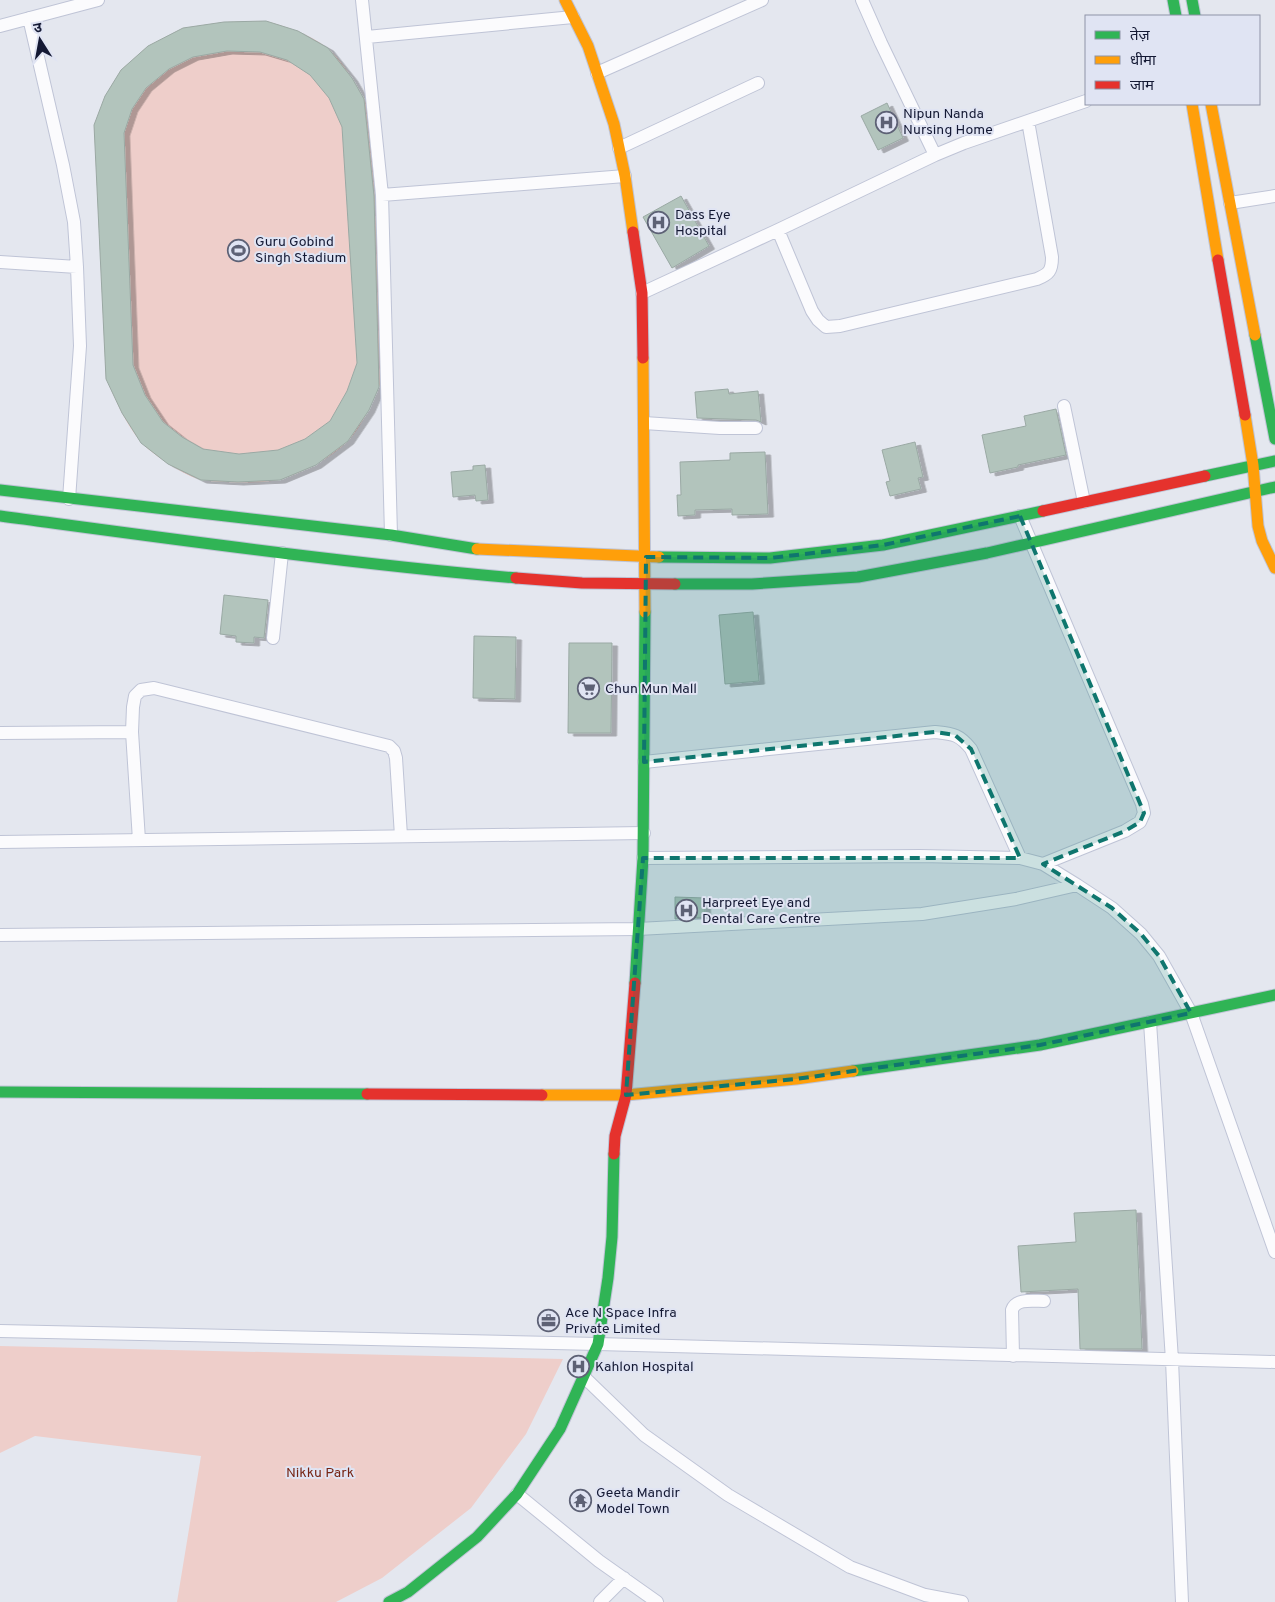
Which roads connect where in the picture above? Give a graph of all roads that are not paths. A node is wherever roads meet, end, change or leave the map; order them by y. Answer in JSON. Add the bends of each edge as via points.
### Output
{"nodes":[{"id":1,"x":98,"y":0,"type":"edge"},
{"id":2,"x":362,"y":0,"type":"edge"},
{"id":3,"x":565,"y":0,"type":"edge"},
{"id":4,"x":762,"y":0,"type":"edge"},
{"id":5,"x":862,"y":0,"type":"edge"},
{"id":6,"x":1173,"y":0,"type":"edge"},
{"id":7,"x":1192,"y":0,"type":"edge"},
{"id":8,"x":1176,"y":15,"type":"edge"},
{"id":9,"x":1195,"y":15,"type":"edge"},
{"id":10,"x":573,"y":17,"type":"junction"},
{"id":11,"x":29,"y":18,"type":"junction"},
{"id":12,"x":0,"y":26,"type":"edge"},
{"id":13,"x":367,"y":37,"type":"junction"},
{"id":14,"x":597,"y":73,"type":"junction"},
{"id":15,"x":758,"y":83,"type":"dead end"},
{"id":16,"x":1085,"y":101,"type":"edge"},
{"id":17,"x":1192,"y":105,"type":"edge"},
{"id":18,"x":1211,"y":105,"type":"edge"},
{"id":19,"x":1028,"y":121,"type":"junction"},
{"id":20,"x":619,"y":148,"type":"junction"},
{"id":21,"x":935,"y":155,"type":"junction"},
{"id":22,"x":626,"y":176,"type":"junction"},
{"id":23,"x":382,"y":195,"type":"junction"},
{"id":24,"x":1275,"y":196,"type":"edge"},
{"id":25,"x":1230,"y":203,"type":"junction"},
{"id":26,"x":778,"y":230,"type":"junction"},
{"id":27,"x":0,"y":262,"type":"edge"},
{"id":28,"x":78,"y":267,"type":"junction"},
{"id":29,"x":642,"y":294,"type":"junction"},
{"id":30,"x":1064,"y":406,"type":"dead end"},
{"id":31,"x":644,"y":423,"type":"junction"},
{"id":32,"x":756,"y":428,"type":"dead end"},
{"id":33,"x":1275,"y":439,"type":"edge"},
{"id":34,"x":1275,"y":460,"type":"edge"},
{"id":35,"x":1253,"y":465,"type":"junction"},
{"id":36,"x":1275,"y":487,"type":"edge"},
{"id":37,"x":1254,"y":491,"type":"junction"},
{"id":38,"x":69,"y":499,"type":"junction"},
{"id":39,"x":1084,"y":502,"type":"junction"},
{"id":40,"x":5,"y":504,"type":"edge"},
{"id":41,"x":1020,"y":516,"type":"junction"},
{"id":42,"x":391,"y":535,"type":"junction"},
{"id":43,"x":1032,"y":543,"type":"junction"},
{"id":44,"x":282,"y":553,"type":"junction"},
{"id":45,"x":646,"y":557,"type":"junction"},
{"id":46,"x":1275,"y":568,"type":"edge"},
{"id":47,"x":646,"y":583,"type":"junction"},
{"id":48,"x":273,"y":638,"type":"dead end"},
{"id":49,"x":132,"y":732,"type":"junction"},
{"id":50,"x":0,"y":733,"type":"edge"},
{"id":51,"x":644,"y":762,"type":"junction"},
{"id":52,"x":644,"y":833,"type":"junction"},
{"id":53,"x":401,"y":836,"type":"junction"},
{"id":54,"x":139,"y":840,"type":"junction"},
{"id":55,"x":0,"y":842,"type":"edge"},
{"id":56,"x":643,"y":858,"type":"junction"},
{"id":57,"x":1020,"y":858,"type":"junction"},
{"id":58,"x":1043,"y":864,"type":"junction"},
{"id":59,"x":1077,"y":885,"type":"junction"},
{"id":60,"x":638,"y":929,"type":"junction"},
{"id":61,"x":0,"y":935,"type":"edge"},
{"id":62,"x":1275,"y":995,"type":"edge"},
{"id":63,"x":1191,"y":1013,"type":"junction"},
{"id":64,"x":1150,"y":1022,"type":"junction"},
{"id":65,"x":0,"y":1092,"type":"edge"},
{"id":66,"x":626,"y":1095,"type":"junction"},
{"id":67,"x":1275,"y":1252,"type":"edge"},
{"id":68,"x":1044,"y":1301,"type":"dead end"},
{"id":69,"x":0,"y":1331,"type":"edge"},
{"id":70,"x":598,"y":1344,"type":"junction"},
{"id":71,"x":1013,"y":1356,"type":"junction"},
{"id":72,"x":1172,"y":1360,"type":"junction"},
{"id":73,"x":1275,"y":1362,"type":"edge"},
{"id":74,"x":584,"y":1377,"type":"junction"},
{"id":75,"x":517,"y":1494,"type":"junction"},
{"id":76,"x":624,"y":1578,"type":"junction"},
{"id":77,"x":389,"y":1602,"type":"edge"},
{"id":78,"x":600,"y":1602,"type":"edge"},
{"id":79,"x":657,"y":1602,"type":"edge"},
{"id":80,"x":962,"y":1602,"type":"edge"},
{"id":81,"x":1182,"y":1602,"type":"edge"}],
"edges":[{"from":1,"to":11,"type":"street"},
{"from":2,"to":13,"type":"street"},
{"from":3,"to":10,"type":"street"},
{"from":4,"to":14,"type":"street"},
{"from":5,"to":21,"type":"street"},
{"from":6,"to":8,"type":"street"},
{"from":7,"to":9,"type":"street"},
{"from":10,"to":13,"type":"street"},
{"from":10,"to":14,"type":"street"},
{"from":11,"to":12,"type":"street"},
{"from":11,"to":28,"type":"street","via":[[63,165],[74,222]]},
{"from":13,"to":23,"type":"street"},
{"from":14,"to":20,"type":"street"},
{"from":15,"to":20,"type":"street"},
{"from":16,"to":19,"type":"street"},
{"from":17,"to":35,"type":"street"},
{"from":18,"to":25,"type":"street"},
{"from":19,"to":21,"type":"street"},
{"from":19,"to":26,"type":"street","via":[[1052,258],[1048,274],[1037,279],[826,327],[812,311]]},
{"from":20,"to":22,"type":"street"},
{"from":21,"to":26,"type":"street"},
{"from":22,"to":23,"type":"street"},
{"from":22,"to":29,"type":"street"},
{"from":23,"to":42,"type":"street"},
{"from":24,"to":25,"type":"street"},
{"from":25,"to":33,"type":"street"},
{"from":26,"to":29,"type":"street"},
{"from":27,"to":28,"type":"street"},
{"from":28,"to":38,"type":"street","via":[[80,346]]},
{"from":29,"to":31,"type":"street"},
{"from":30,"to":39,"type":"street"},
{"from":31,"to":32,"type":"street"},
{"from":31,"to":45,"type":"street"},
{"from":34,"to":35,"type":"street"},
{"from":35,"to":37,"type":"street"},
{"from":35,"to":39,"type":"street"},
{"from":36,"to":37,"type":"street"},
{"from":37,"to":43,"type":"street"},
{"from":37,"to":46,"type":"street","via":[[1262,541]]},
{"from":38,"to":40,"type":"street"},
{"from":38,"to":42,"type":"street"},
{"from":39,"to":41,"type":"street"},
{"from":40,"to":44,"type":"street"},
{"from":41,"to":43,"type":"street"},
{"from":41,"to":45,"type":"street","via":[[883,545],[779,557]]},
{"from":42,"to":45,"type":"street","via":[[484,550]]},
{"from":43,"to":47,"type":"street","via":[[858,577],[752,584]]},
{"from":43,"to":58,"type":"street","via":[[1144,813],[1140,822],[1125,831]]},
{"from":44,"to":47,"type":"street","via":[[582,583]]},
{"from":44,"to":48,"type":"street"},
{"from":45,"to":47,"type":"street"},
{"from":47,"to":51,"type":"street"},
{"from":49,"to":50,"type":"street"},
{"from":49,"to":53,"type":"street","via":[[135,696],[141,690],[154,688],[389,746],[396,758]]},
{"from":49,"to":54,"type":"street"},
{"from":51,"to":52,"type":"street"},
{"from":51,"to":57,"type":"street","via":[[935,732],[955,734],[971,749]]},
{"from":52,"to":53,"type":"street"},
{"from":52,"to":56,"type":"street"},
{"from":53,"to":54,"type":"street"},
{"from":54,"to":55,"type":"street"},
{"from":56,"to":57,"type":"street"},
{"from":56,"to":60,"type":"street"},
{"from":57,"to":58,"type":"street"},
{"from":58,"to":59,"type":"street"},
{"from":59,"to":60,"type":"street","via":[[1016,899],[922,914]]},
{"from":59,"to":63,"type":"street","via":[[1112,908],[1141,934],[1159,956]]},
{"from":60,"to":61,"type":"street"},
{"from":60,"to":66,"type":"street"},
{"from":62,"to":63,"type":"street"},
{"from":63,"to":64,"type":"street"},
{"from":63,"to":67,"type":"street"},
{"from":64,"to":66,"type":"street","via":[[1040,1045],[796,1079]]},
{"from":64,"to":72,"type":"street"},
{"from":65,"to":66,"type":"street"},
{"from":66,"to":70,"type":"street","via":[[615,1136],[612,1237]]},
{"from":68,"to":71,"type":"street","via":[[1023,1301],[1014,1305]]},
{"from":69,"to":70,"type":"street"},
{"from":70,"to":71,"type":"street"},
{"from":70,"to":74,"type":"street"},
{"from":71,"to":72,"type":"street"},
{"from":72,"to":73,"type":"street"},
{"from":72,"to":81,"type":"street"},
{"from":74,"to":75,"type":"street","via":[[560,1429]]},
{"from":74,"to":80,"type":"street","via":[[644,1435],[728,1495],[850,1567],[925,1595]]},
{"from":75,"to":76,"type":"street"},
{"from":75,"to":77,"type":"street","via":[[476,1537],[408,1592]]},
{"from":76,"to":78,"type":"street"},
{"from":76,"to":79,"type":"street"}]}
